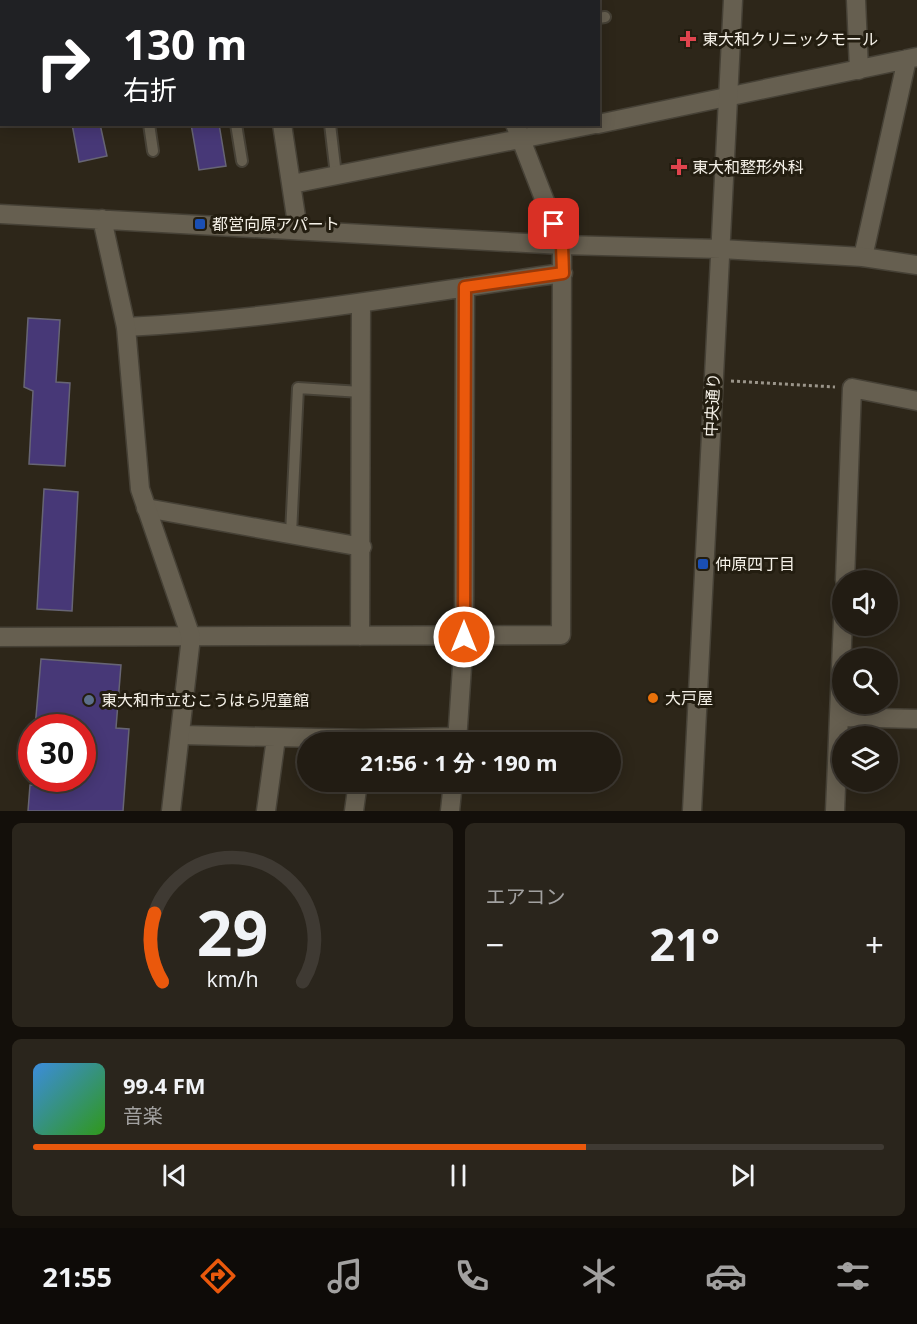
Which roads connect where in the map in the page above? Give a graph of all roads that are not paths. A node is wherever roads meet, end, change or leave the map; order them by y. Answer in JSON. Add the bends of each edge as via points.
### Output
{"nodes":[{"id":1,"x":733,"y":0,"type":"edge"},
{"id":2,"x":856,"y":0,"type":"edge"},
{"id":3,"x":912,"y":58,"type":"edge"},
{"id":4,"x":859,"y":70,"type":"junction"},
{"id":5,"x":728,"y":99,"type":"junction"},
{"id":6,"x":600,"y":123,"type":"edge"},
{"id":7,"x":149,"y":126,"type":"edge"},
{"id":8,"x":236,"y":126,"type":"edge"},
{"id":9,"x":282,"y":126,"type":"edge"},
{"id":10,"x":330,"y":126,"type":"edge"},
{"id":11,"x":568,"y":127,"type":"edge"},
{"id":12,"x":518,"y":132,"type":"edge"},
{"id":13,"x":153,"y":151,"type":"dead end"},
{"id":14,"x":242,"y":161,"type":"dead end"},
{"id":15,"x":336,"y":175,"type":"junction"},
{"id":16,"x":292,"y":184,"type":"junction"},
{"id":17,"x":0,"y":214,"type":"edge"},
{"id":18,"x":102,"y":219,"type":"junction"},
{"id":19,"x":298,"y":230,"type":"junction"},
{"id":20,"x":562,"y":245,"type":"junction"},
{"id":21,"x":721,"y":249,"type":"junction"},
{"id":22,"x":863,"y":257,"type":"junction"},
{"id":23,"x":917,"y":265,"type":"edge"},
{"id":24,"x":563,"y":273,"type":"junction"},
{"id":25,"x":465,"y":287,"type":"junction"},
{"id":26,"x":360,"y":304,"type":"junction"},
{"id":27,"x":126,"y":327,"type":"junction"},
{"id":28,"x":361,"y":392,"type":"junction"},
{"id":29,"x":917,"y":401,"type":"edge"},
{"id":30,"x":146,"y":508,"type":"junction"},
{"id":31,"x":291,"y":534,"type":"junction"},
{"id":32,"x":362,"y":547,"type":"junction"},
{"id":33,"x":844,"y":570,"type":"edge"},
{"id":34,"x":0,"y":636,"type":"edge"},
{"id":35,"x":360,"y":636,"type":"junction"},
{"id":36,"x":842,"y":636,"type":"edge"},
{"id":37,"x":191,"y":637,"type":"junction"},
{"id":38,"x":464,"y":637,"type":"junction"},
{"id":39,"x":839,"y":717,"type":"junction"},
{"id":40,"x":917,"y":719,"type":"edge"},
{"id":41,"x":458,"y":732,"type":"edge"},
{"id":42,"x":181,"y":735,"type":"junction"},
{"id":43,"x":276,"y":738,"type":"junction"},
{"id":44,"x":297,"y":739,"type":"edge"},
{"id":45,"x":357,"y":792,"type":"edge"},
{"id":46,"x":452,"y":792,"type":"edge"},
{"id":47,"x":171,"y":811,"type":"edge"},
{"id":48,"x":266,"y":811,"type":"edge"},
{"id":49,"x":354,"y":811,"type":"edge"},
{"id":50,"x":450,"y":811,"type":"edge"},
{"id":51,"x":692,"y":811,"type":"edge"},
{"id":52,"x":835,"y":811,"type":"edge"}],
"edges":[{"from":1,"to":5,"type":"street","name":"中央通り"},
{"from":2,"to":4,"type":"street"},
{"from":3,"to":4,"type":"street"},
{"from":3,"to":22,"type":"street"},
{"from":4,"to":5,"type":"street"},
{"from":5,"to":6,"type":"street"},
{"from":5,"to":21,"type":"street","name":"中央通り"},
{"from":7,"to":13,"type":"lane"},
{"from":8,"to":14,"type":"lane"},
{"from":9,"to":16,"type":"street"},
{"from":10,"to":15,"type":"lane"},
{"from":11,"to":12,"type":"street"},
{"from":12,"to":15,"type":"street"},
{"from":12,"to":20,"type":"street"},
{"from":15,"to":16,"type":"street"},
{"from":16,"to":19,"type":"street"},
{"from":17,"to":18,"type":"street"},
{"from":18,"to":19,"type":"street"},
{"from":18,"to":27,"type":"street"},
{"from":19,"to":20,"type":"street"},
{"from":20,"to":21,"type":"street"},
{"from":20,"to":24,"type":"street"},
{"from":21,"to":22,"type":"street"},
{"from":21,"to":51,"type":"street","name":"中央通り"},
{"from":22,"to":23,"type":"street"},
{"from":24,"to":25,"type":"street"},
{"from":24,"to":38,"type":"street","via":[[561,635]]},
{"from":25,"to":26,"type":"street"},
{"from":25,"to":38,"type":"street"},
{"from":26,"to":27,"type":"street","via":[[204,323]]},
{"from":26,"to":28,"type":"street"},
{"from":27,"to":30,"type":"street"},
{"from":28,"to":31,"type":"lane","via":[[298,388]]},
{"from":28,"to":32,"type":"street"},
{"from":29,"to":33,"type":"street","via":[[852,388]]},
{"from":30,"to":31,"type":"street"},
{"from":30,"to":37,"type":"street"},
{"from":31,"to":32,"type":"street"},
{"from":32,"to":35,"type":"street"},
{"from":34,"to":37,"type":"street"},
{"from":35,"to":37,"type":"street"},
{"from":35,"to":38,"type":"street"},
{"from":36,"to":39,"type":"street"},
{"from":37,"to":42,"type":"street"},
{"from":38,"to":41,"type":"street"},
{"from":39,"to":40,"type":"street"},
{"from":39,"to":52,"type":"street"},
{"from":42,"to":43,"type":"street"},
{"from":42,"to":47,"type":"street"},
{"from":43,"to":44,"type":"street"},
{"from":43,"to":48,"type":"street"},
{"from":45,"to":49,"type":"street"},
{"from":46,"to":50,"type":"street"}]}
